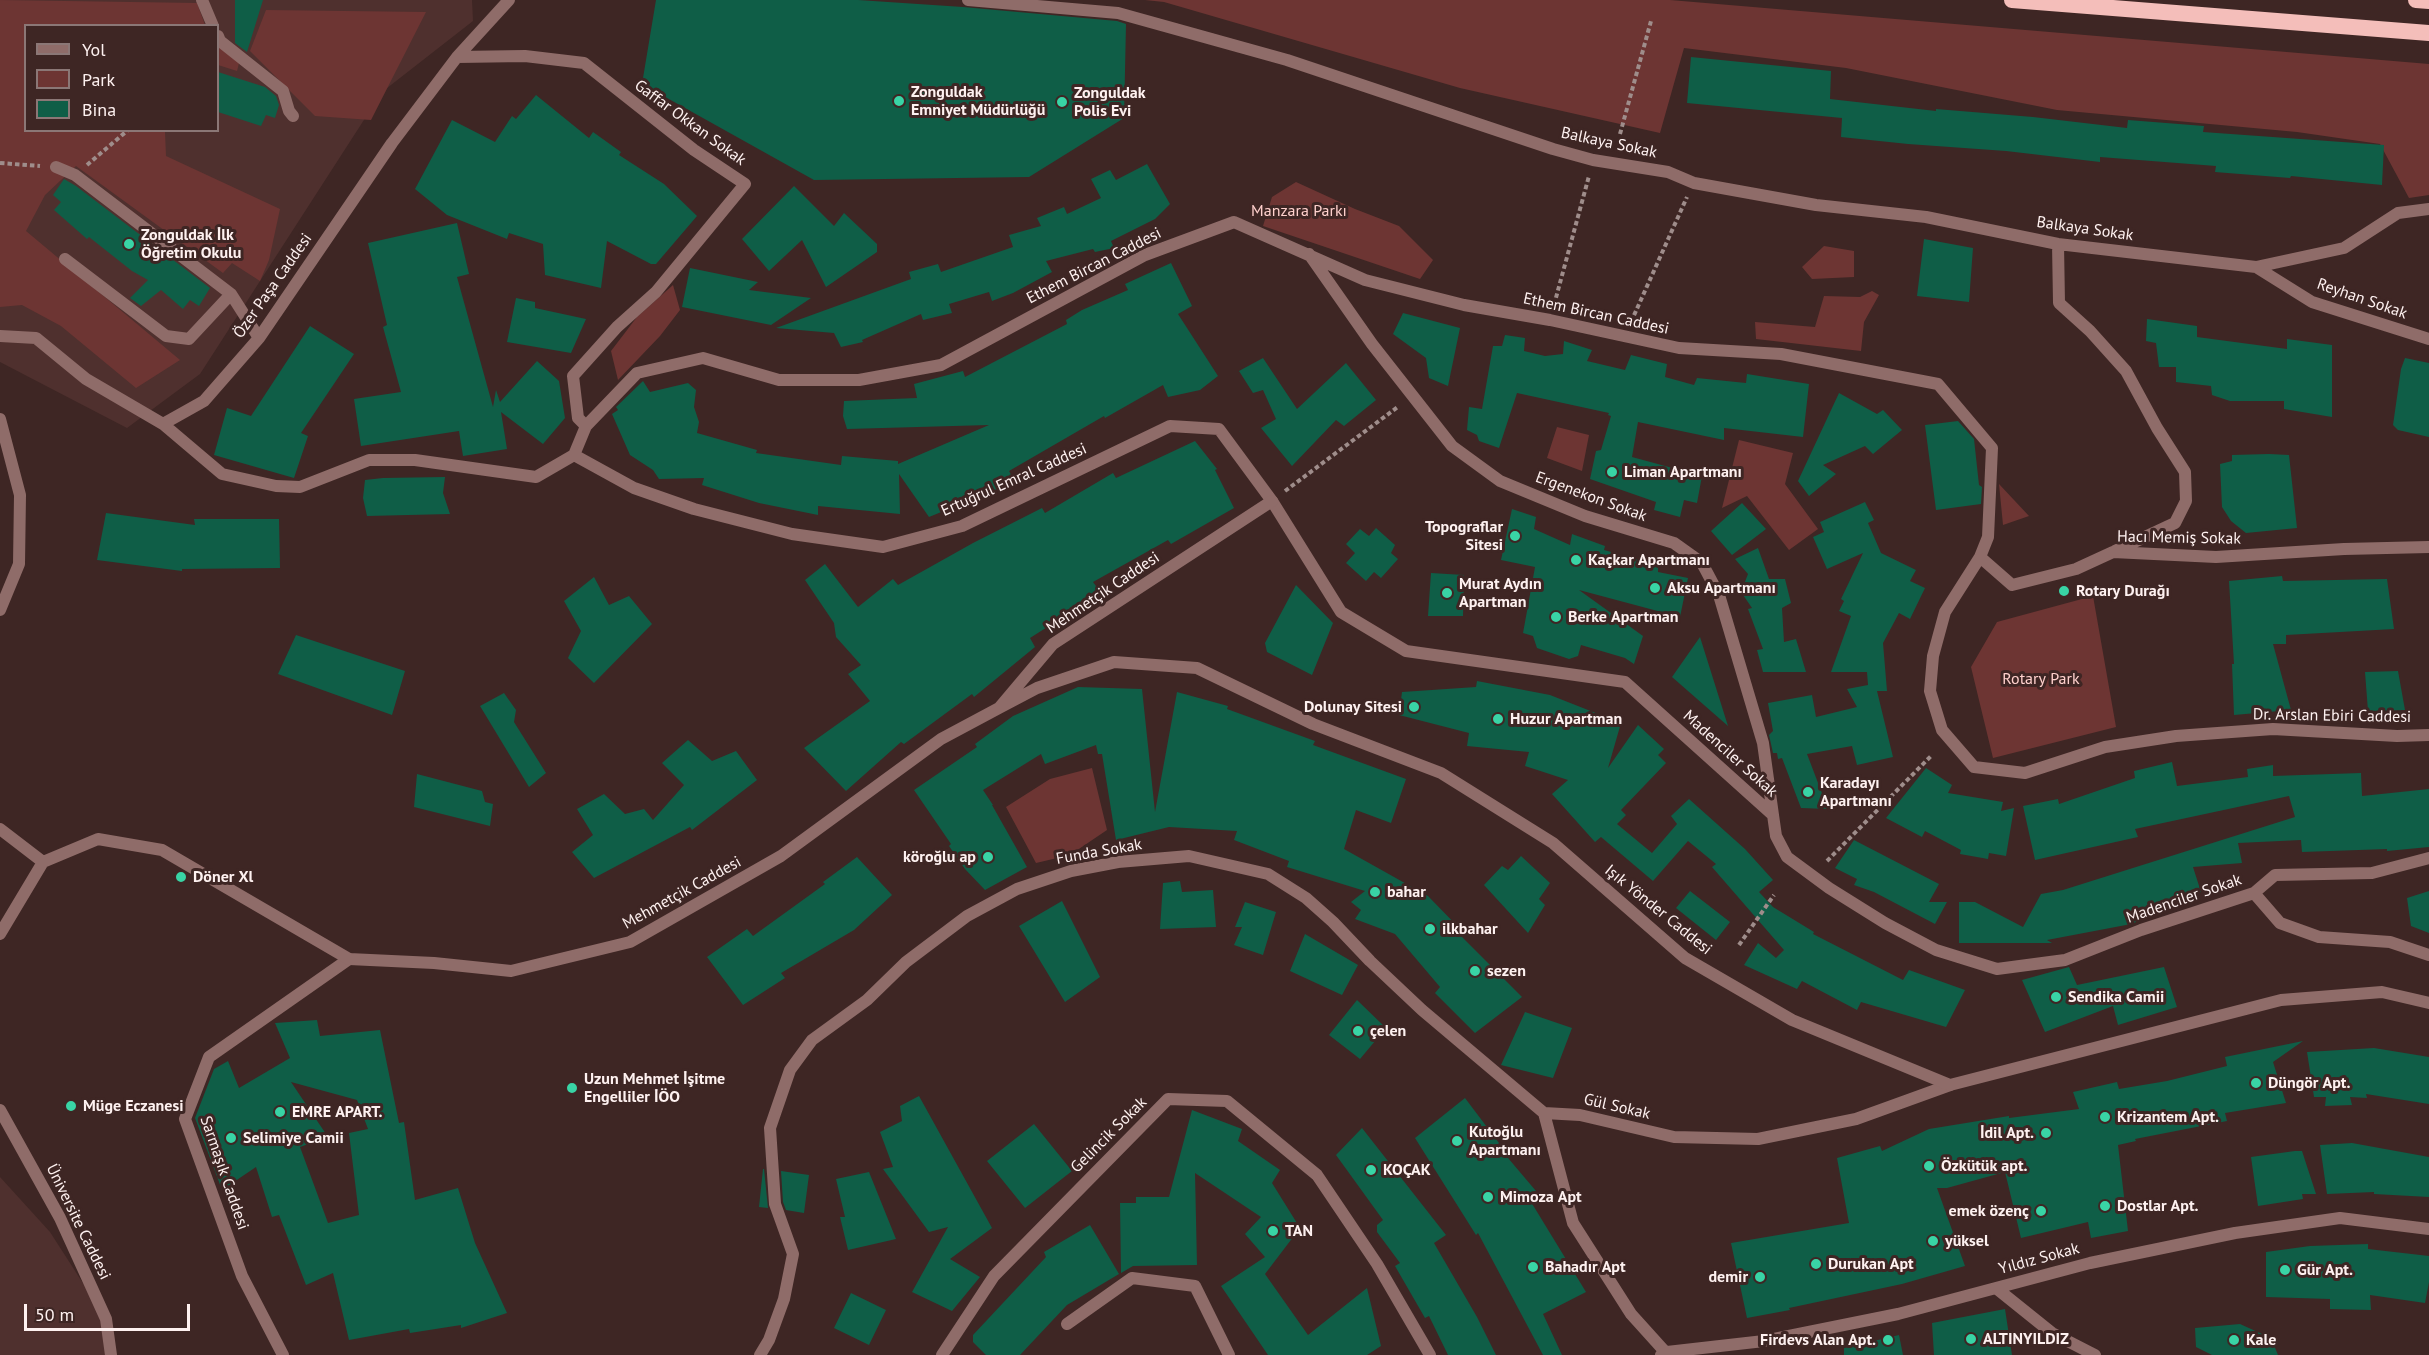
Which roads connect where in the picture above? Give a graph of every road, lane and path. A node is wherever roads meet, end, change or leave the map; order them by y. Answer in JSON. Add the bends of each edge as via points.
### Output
{"nodes":[{"id":1,"x":202,"y":0,"type":"edge"},
{"id":2,"x":509,"y":0,"type":"edge"},
{"id":3,"x":968,"y":0,"type":"edge"},
{"id":4,"x":2012,"y":0,"type":"edge"},
{"id":5,"x":2416,"y":0,"type":"edge"},
{"id":6,"x":2429,"y":1,"type":"edge"},
{"id":7,"x":1651,"y":21,"type":"dead end"},
{"id":8,"x":212,"y":24,"type":"edge"},
{"id":9,"x":2429,"y":33,"type":"edge"},
{"id":10,"x":219,"y":38,"type":"edge"},
{"id":11,"x":457,"y":57,"type":"junction"},
{"id":12,"x":293,"y":116,"type":"dead end"},
{"id":13,"x":126,"y":132,"type":"edge"},
{"id":14,"x":1620,"y":134,"type":"dead end"},
{"id":15,"x":1593,"y":160,"type":"junction"},
{"id":16,"x":0,"y":163,"type":"edge"},
{"id":17,"x":56,"y":167,"type":"joint"},
{"id":18,"x":75,"y":175,"type":"junction"},
{"id":19,"x":1694,"y":183,"type":"junction"},
{"id":20,"x":2429,"y":209,"type":"edge"},
{"id":21,"x":2058,"y":244,"type":"junction"},
{"id":22,"x":1308,"y":253,"type":"junction"},
{"id":23,"x":65,"y":259,"type":"dead end"},
{"id":24,"x":2256,"y":267,"type":"junction"},
{"id":25,"x":231,"y":294,"type":"junction"},
{"id":26,"x":1550,"y":320,"type":"junction"},
{"id":27,"x":1617,"y":335,"type":"junction"},
{"id":28,"x":0,"y":336,"type":"edge"},
{"id":29,"x":259,"y":338,"type":"junction"},
{"id":30,"x":2429,"y":339,"type":"edge"},
{"id":31,"x":1412,"y":397,"type":"junction"},
{"id":32,"x":0,"y":419,"type":"edge"},
{"id":33,"x":163,"y":424,"type":"junction"},
{"id":34,"x":585,"y":426,"type":"junction"},
{"id":35,"x":1992,"y":448,"type":"joint"},
{"id":36,"x":574,"y":455,"type":"junction"},
{"id":37,"x":1272,"y":501,"type":"junction"},
{"id":38,"x":2429,"y":547,"type":"edge"},
{"id":39,"x":2113,"y":552,"type":"junction"},
{"id":40,"x":1980,"y":557,"type":"junction"},
{"id":41,"x":0,"y":610,"type":"edge"},
{"id":42,"x":999,"y":708,"type":"junction"},
{"id":43,"x":2429,"y":735,"type":"edge"},
{"id":44,"x":1931,"y":756,"type":"dead end"},
{"id":45,"x":1773,"y":815,"type":"junction"},
{"id":46,"x":0,"y":829,"type":"edge"},
{"id":47,"x":2429,"y":858,"type":"edge"},
{"id":48,"x":1827,"y":861,"type":"dead end"},
{"id":49,"x":43,"y":862,"type":"junction"},
{"id":50,"x":2254,"y":893,"type":"junction"},
{"id":51,"x":1774,"y":895,"type":"dead end"},
{"id":52,"x":0,"y":934,"type":"edge"},
{"id":53,"x":1739,"y":945,"type":"dead end"},
{"id":54,"x":2429,"y":955,"type":"edge"},
{"id":55,"x":349,"y":959,"type":"junction"},
{"id":56,"x":2429,"y":1003,"type":"edge"},
{"id":57,"x":1950,"y":1085,"type":"junction"},
{"id":58,"x":0,"y":1110,"type":"edge"},
{"id":59,"x":1544,"y":1113,"type":"junction"},
{"id":60,"x":2429,"y":1229,"type":"edge"},
{"id":61,"x":1996,"y":1288,"type":"junction"},
{"id":62,"x":1067,"y":1324,"type":"dead end"},
{"id":63,"x":1666,"y":1354,"type":"edge"},
{"id":64,"x":111,"y":1355,"type":"edge"},
{"id":65,"x":283,"y":1355,"type":"edge"},
{"id":66,"x":760,"y":1355,"type":"edge"},
{"id":67,"x":942,"y":1355,"type":"edge"},
{"id":68,"x":1229,"y":1355,"type":"edge"},
{"id":69,"x":1430,"y":1355,"type":"edge"},
{"id":70,"x":2095,"y":1355,"type":"edge"}],
"edges":[{"from":1,"to":8,"type":"street"},
{"from":2,"to":11,"type":"street","name":"Özer Paşa Caddesi"},
{"from":3,"to":15,"type":"street","name":"Balkaya Sokak","via":[[1119,13],[1287,60]]},
{"from":4,"to":9,"type":"highway"},
{"from":5,"to":6,"type":"highway"},
{"from":7,"to":14,"type":"path"},
{"from":10,"to":12,"type":"street","via":[[284,91]]},
{"from":11,"to":29,"type":"street","name":"Özer Paşa Caddesi","via":[[392,143]]},
{"from":11,"to":34,"type":"street","name":"Gaffar Okkan Sokak","via":[[525,56],[584,63],[694,150],[745,184],[656,292],[617,327],[573,376],[578,418]]},
{"from":13,"to":18,"type":"path"},
{"from":15,"to":19,"type":"street","name":"Balkaya Sokak","via":[[1668,172]]},
{"from":15,"to":26,"type":"path"},
{"from":16,"to":17,"type":"path"},
{"from":17,"to":18,"type":"street"},
{"from":18,"to":25,"type":"street"},
{"from":19,"to":21,"type":"street","name":"Balkaya Sokak","via":[[1816,205],[1926,218]]},
{"from":19,"to":27,"type":"path","via":[[1633,320]]},
{"from":20,"to":24,"type":"street","via":[[2398,213],[2344,249]]},
{"from":21,"to":24,"type":"street","name":"Balkaya Sokak"},
{"from":21,"to":39,"type":"street","via":[[2059,303],[2126,371],[2185,472],[2186,501],[2175,523]]},
{"from":22,"to":26,"type":"street","name":"Ethem Bircan Caddesi","via":[[1365,280],[1464,305]]},
{"from":22,"to":31,"type":"street","name":"Ergenekon Sokak"},
{"from":22,"to":34,"type":"street","name":"Ethem Bircan Caddesi","via":[[1234,222],[1145,255],[941,365],[860,380],[779,380],[703,358],[637,373]]},
{"from":23,"to":25,"type":"street","via":[[166,336],[189,339]]},
{"from":24,"to":30,"type":"street","name":"Reyhan Sokak","via":[[2312,302]]},
{"from":25,"to":29,"type":"street"},
{"from":26,"to":27,"type":"street","name":"Ethem Bircan Caddesi"},
{"from":27,"to":35,"type":"street","name":"Ethem Bircan Caddesi","via":[[1679,348],[1781,354],[1938,384]]},
{"from":28,"to":33,"type":"street","via":[[36,338],[86,379]]},
{"from":29,"to":33,"type":"street","name":"Özer Paşa Caddesi","via":[[204,401]]},
{"from":31,"to":37,"type":"path"},
{"from":31,"to":45,"type":"street","name":"Ergenekon Sokak","via":[[1452,446],[1500,481],[1585,516],[1674,543],[1702,563],[1719,595],[1763,743]]},
{"from":32,"to":41,"type":"street","via":[[20,495],[19,564]]},
{"from":33,"to":36,"type":"street","via":[[222,474],[276,486],[300,487],[369,460],[415,460],[536,477]]},
{"from":34,"to":36,"type":"street","name":"Ethem Bircan Caddesi"},
{"from":35,"to":40,"type":"street","name":"Dr. Arslan Ebiri Caddesi","via":[[1988,537]]},
{"from":36,"to":37,"type":"street","name":"Ertuğrul Emral Caddesi","via":[[634,488],[694,509],[792,534],[883,547],[962,526],[1170,426],[1219,429]]},
{"from":37,"to":42,"type":"street","name":"Mehmetçik Caddesi","via":[[1053,644]]},
{"from":37,"to":45,"type":"street","name":"Madenciler Sokak","via":[[1341,612],[1406,651],[1625,682]]},
{"from":38,"to":39,"type":"street","name":"Hacı Memiş Sokak","via":[[2216,557]]},
{"from":39,"to":40,"type":"street","name":"Hacı Memiş Sokak","via":[[2076,570],[2012,585]]},
{"from":40,"to":43,"type":"street","name":"Dr. Arslan Ebiri Caddesi","via":[[1945,612],[1933,656],[1930,690],[1942,730],[1974,766],[2025,773],[2105,747],[2262,729]]},
{"from":42,"to":55,"type":"street","name":"Mehmetçik Caddesi","via":[[941,739],[781,856],[630,942],[511,971]]},
{"from":42,"to":57,"type":"street","name":"Işık Yönder Caddesi","via":[[1037,688],[1114,662],[1197,668],[1313,724],[1441,773],[1553,843],[1685,958],[1792,1020]]},
{"from":44,"to":48,"type":"path"},
{"from":45,"to":50,"type":"street","name":"Madenciler Sokak","via":[[1776,836],[1787,857],[1829,888],[1936,950],[1997,969],[2065,960]]},
{"from":46,"to":49,"type":"street"},
{"from":47,"to":50,"type":"street","via":[[2372,873],[2275,875]]},
{"from":49,"to":52,"type":"street"},
{"from":49,"to":55,"type":"street","name":"Mehmetçik Caddesi","via":[[98,839],[162,850]]},
{"from":50,"to":54,"type":"street","via":[[2280,923],[2319,937],[2390,942]]},
{"from":51,"to":53,"type":"path"},
{"from":55,"to":65,"type":"street","name":"Sarmaşık Caddesi","via":[[209,1057],[185,1119],[242,1276]]},
{"from":56,"to":57,"type":"street","via":[[2382,992],[2281,1000]]},
{"from":57,"to":59,"type":"street","name":"Gül Sokak","via":[[1856,1119],[1758,1139],[1674,1137],[1580,1115]]},
{"from":58,"to":64,"type":"street","name":"Üniversite Caddesi","via":[[60,1218],[106,1319]]},
{"from":59,"to":63,"type":"street","via":[[1574,1223],[1631,1314]]},
{"from":59,"to":66,"type":"street","name":"Funda Sokak","via":[[1422,1010],[1333,921],[1268,874],[1189,856],[1071,871],[1017,889],[967,916],[906,962],[867,1000],[812,1040],[790,1070],[770,1128],[775,1204],[793,1254],[784,1299]]},
{"from":60,"to":61,"type":"street","name":"Yıldız Sokak","via":[[2340,1218],[2235,1233],[2112,1258]]},
{"from":61,"to":63,"type":"street","name":"Yıldız Sokak","via":[[1898,1314],[1764,1341]]},
{"from":61,"to":70,"type":"street","via":[[2052,1333]]},
{"from":62,"to":68,"type":"street","via":[[1132,1278],[1195,1286]]},
{"from":67,"to":69,"type":"street","name":"Gelincik Sokak","via":[[994,1276],[1168,1099],[1227,1101],[1317,1175],[1377,1264]]}]}
